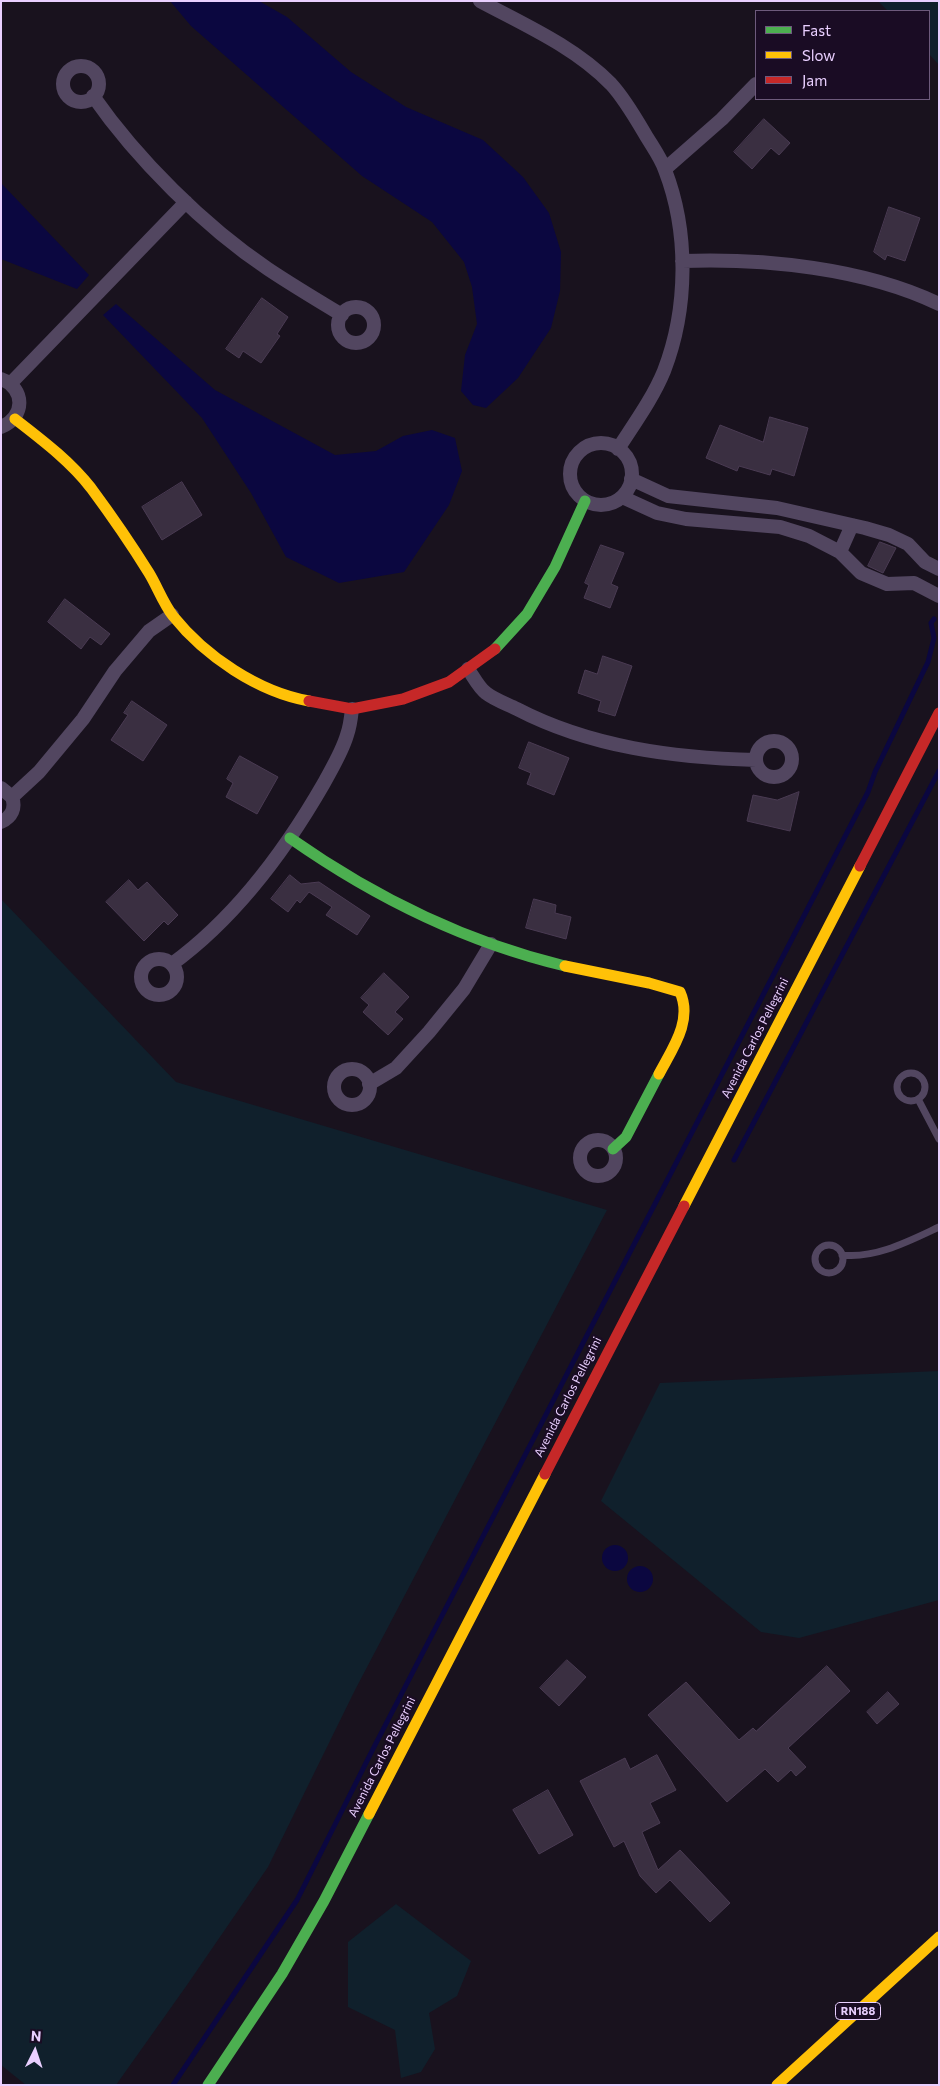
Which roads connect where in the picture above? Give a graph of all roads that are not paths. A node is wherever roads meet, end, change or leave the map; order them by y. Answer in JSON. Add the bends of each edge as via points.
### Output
{"nodes":[{"id":1,"x":480,"y":1,"type":"edge"},
{"id":2,"x":500,"y":6,"type":"edge"},
{"id":3,"x":755,"y":85,"type":"edge"},
{"id":4,"x":93,"y":96,"type":"dead end"},
{"id":5,"x":665,"y":169,"type":"junction"},
{"id":6,"x":186,"y":202,"type":"junction"},
{"id":7,"x":682,"y":261,"type":"junction"},
{"id":8,"x":939,"y":304,"type":"edge"},
{"id":9,"x":342,"y":315,"type":"dead end"},
{"id":10,"x":6,"y":381,"type":"edge"},
{"id":11,"x":15,"y":419,"type":"junction"},
{"id":12,"x":1,"y":428,"type":"edge"},
{"id":13,"x":618,"y":449,"type":"junction"},
{"id":14,"x":631,"y":479,"type":"junction"},
{"id":15,"x":622,"y":497,"type":"junction"},
{"id":16,"x":585,"y":501,"type":"junction"},
{"id":17,"x":852,"y":525,"type":"junction"},
{"id":18,"x":840,"y":552,"type":"junction"},
{"id":19,"x":925,"y":562,"type":"junction"},
{"id":20,"x":939,"y":569,"type":"edge"},
{"id":21,"x":914,"y":583,"type":"junction"},
{"id":22,"x":939,"y":596,"type":"edge"},
{"id":23,"x":172,"y":615,"type":"junction"},
{"id":24,"x":468,"y":669,"type":"junction"},
{"id":25,"x":352,"y":709,"type":"junction"},
{"id":26,"x":939,"y":713,"type":"edge"},
{"id":27,"x":756,"y":760,"type":"dead end"},
{"id":28,"x":7,"y":792,"type":"edge"},
{"id":29,"x":1,"y":822,"type":"edge"},
{"id":30,"x":290,"y":838,"type":"junction"},
{"id":31,"x":491,"y":944,"type":"junction"},
{"id":32,"x":172,"y":964,"type":"dead end"},
{"id":33,"x":369,"y":1084,"type":"dead end"},
{"id":34,"x":918,"y":1099,"type":"junction"},
{"id":35,"x":939,"y":1139,"type":"edge"},
{"id":36,"x":613,"y":1149,"type":"dead end"},
{"id":37,"x":939,"y":1227,"type":"edge"},
{"id":38,"x":842,"y":1255,"type":"junction"},
{"id":39,"x":939,"y":1936,"type":"edge"},
{"id":40,"x":208,"y":2085,"type":"edge"},
{"id":41,"x":777,"y":2085,"type":"edge"}],
"edges":[{"from":1,"to":2,"type":"street"},
{"from":2,"to":5,"type":"street","via":[[574,52],[611,84],[637,120]]},
{"from":3,"to":5,"type":"street","via":[[716,125]]},
{"from":4,"to":6,"type":"street","via":[[116,130]]},
{"from":5,"to":7,"type":"street","via":[[677,207]]},
{"from":6,"to":9,"type":"street","via":[[266,268]]},
{"from":6,"to":10,"type":"street"},
{"from":7,"to":8,"type":"street","via":[[730,259],[780,263],[880,284]]},
{"from":7,"to":13,"type":"street","via":[[680,311],[664,371]]},
{"from":10,"to":11,"type":"street","via":[[20,396]]},
{"from":11,"to":12,"type":"street"},
{"from":11,"to":23,"type":"main road","via":[[50,446],[90,487],[149,573]]},
{"from":13,"to":14,"type":"street","via":[[628,460]]},
{"from":13,"to":16,"type":"street","via":[[603,444],[593,445],[576,456],[571,465],[571,480],[577,494]]},
{"from":14,"to":15,"type":"street"},
{"from":14,"to":17,"type":"street","via":[[668,496],[777,508]]},
{"from":15,"to":16,"type":"street","via":[[604,505]]},
{"from":15,"to":18,"type":"street","via":[[657,513],[686,519],[780,527],[809,536]]},
{"from":16,"to":24,"type":"main road","via":[[555,566],[527,614],[492,652]]},
{"from":17,"to":18,"type":"street"},
{"from":17,"to":19,"type":"street","via":[[908,544]]},
{"from":18,"to":21,"type":"street","via":[[861,573],[887,584]]},
{"from":19,"to":20,"type":"street"},
{"from":19,"to":21,"type":"street"},
{"from":21,"to":22,"type":"street"},
{"from":23,"to":25,"type":"main road","via":[[210,654],[256,682],[296,699]]},
{"from":23,"to":28,"type":"street","via":[[149,631],[115,671],[83,719],[39,772]]},
{"from":24,"to":25,"type":"main road","via":[[449,682],[403,700]]},
{"from":24,"to":27,"type":"street","via":[[485,692],[540,721],[601,741],[662,754]]},
{"from":25,"to":30,"type":"street","via":[[348,736]]},
{"from":26,"to":40,"type":"main road","name":"Avenida Carlos Pellegrini","via":[[324,1901],[282,1974]]},
{"from":28,"to":29,"type":"street","via":[[14,808]]},
{"from":30,"to":31,"type":"main road","via":[[382,898]]},
{"from":30,"to":32,"type":"street","via":[[235,907],[200,944]]},
{"from":31,"to":33,"type":"street","via":[[464,989],[429,1032],[396,1068]]},
{"from":31,"to":36,"type":"main road","via":[[553,963],[662,985],[680,992],[685,1002],[681,1031],[626,1137]]},
{"from":34,"to":34,"type":"lane","via":[[925,1092],[925,1083],[916,1073],[906,1073],[899,1079],[899,1093],[905,1099]]},
{"from":34,"to":35,"type":"lane"},
{"from":37,"to":38,"type":"lane","via":[[860,1257]]},
{"from":38,"to":38,"type":"lane","via":[[837,1248],[828,1245],[816,1252],[815,1261],[822,1272],[832,1273],[842,1264]]},
{"from":39,"to":41,"type":"main road","number":"RN188"}]}
